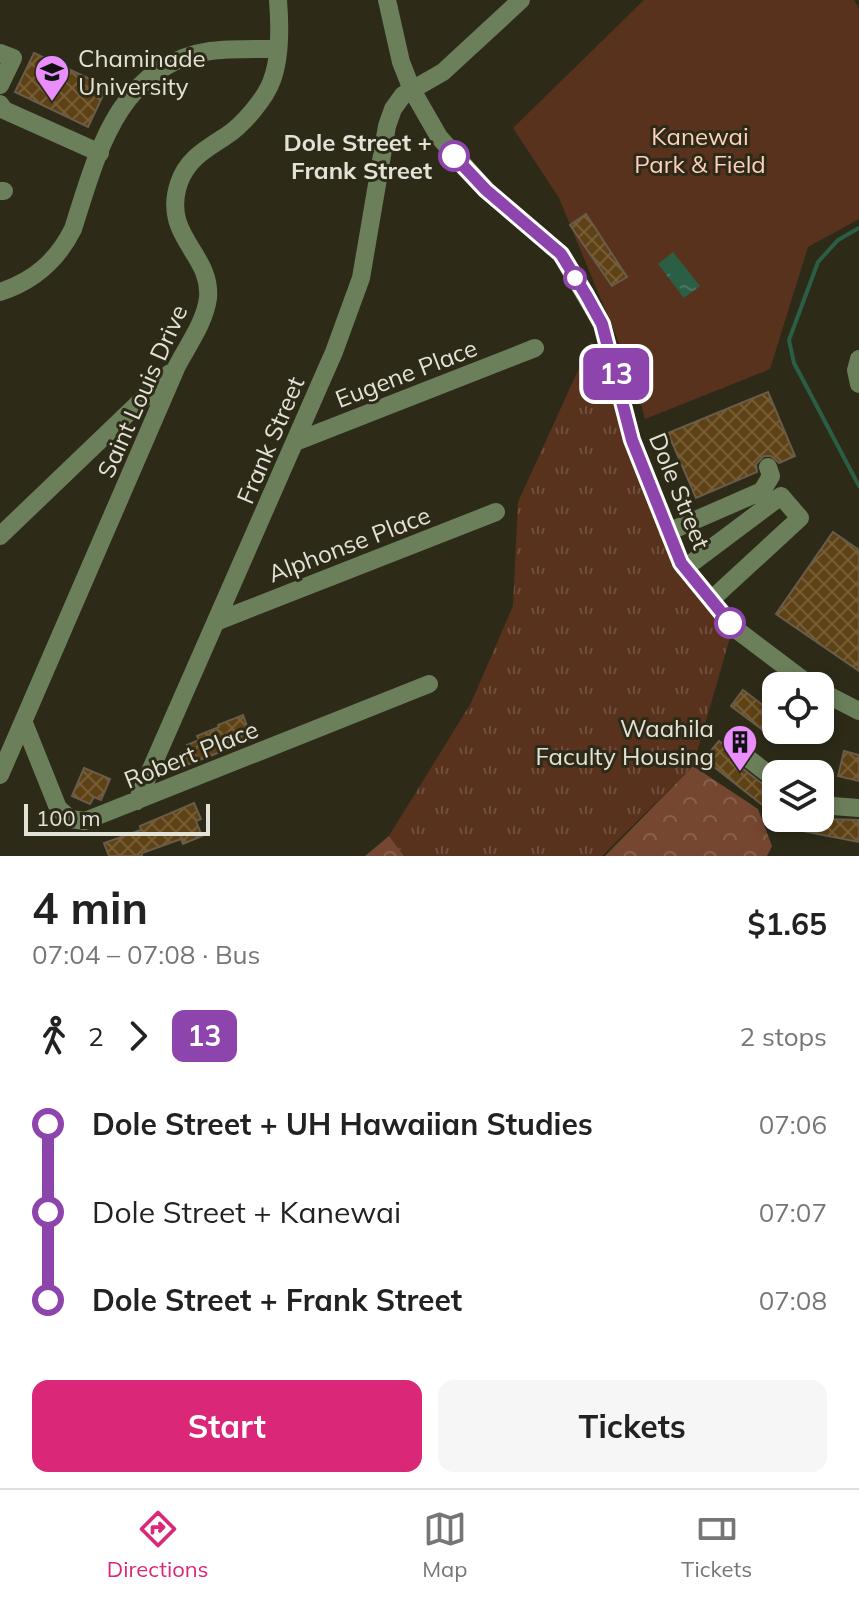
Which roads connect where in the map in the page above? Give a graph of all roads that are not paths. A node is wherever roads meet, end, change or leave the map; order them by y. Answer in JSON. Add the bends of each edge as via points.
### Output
{"nodes":[{"id":1,"x":387,"y":0,"type":"edge"},
{"id":2,"x":521,"y":0,"type":"edge"},
{"id":3,"x":279,"y":5,"type":"edge"},
{"id":4,"x":241,"y":49,"type":"junction"},
{"id":5,"x":278,"y":49,"type":"junction"},
{"id":6,"x":0,"y":53,"type":"edge"},
{"id":7,"x":270,"y":84,"type":"junction"},
{"id":8,"x":0,"y":85,"type":"edge"},
{"id":9,"x":412,"y":90,"type":"junction"},
{"id":10,"x":0,"y":104,"type":"edge"},
{"id":11,"x":100,"y":153,"type":"junction"},
{"id":12,"x":0,"y":292,"type":"edge"},
{"id":13,"x":535,"y":348,"type":"dead end"},
{"id":14,"x":859,"y":359,"type":"edge"},
{"id":15,"x":177,"y":366,"type":"junction"},
{"id":16,"x":859,"y":384,"type":"edge"},
{"id":17,"x":295,"y":442,"type":"junction"},
{"id":18,"x":768,"y":467,"type":"dead end"},
{"id":19,"x":496,"y":512,"type":"dead end"},
{"id":20,"x":668,"y":532,"type":"junction"},
{"id":21,"x":0,"y":536,"type":"edge"},
{"id":22,"x":685,"y":568,"type":"junction"},
{"id":23,"x":712,"y":599,"type":"junction"},
{"id":24,"x":218,"y":621,"type":"junction"},
{"id":25,"x":792,"y":672,"type":"edge"},
{"id":26,"x":429,"y":684,"type":"dead end"},
{"id":27,"x":834,"y":698,"type":"edge"},
{"id":28,"x":859,"y":711,"type":"edge"},
{"id":29,"x":24,"y":723,"type":"junction"},
{"id":30,"x":740,"y":752,"type":"dead end"},
{"id":31,"x":762,"y":769,"type":"edge"},
{"id":32,"x":0,"y":775,"type":"edge"},
{"id":33,"x":137,"y":801,"type":"junction"},
{"id":34,"x":834,"y":806,"type":"edge"},
{"id":35,"x":859,"y":808,"type":"edge"}],
"edges":[{"from":1,"to":9,"type":"street","name":"Dole Street","via":[[394,41]]},
{"from":2,"to":9,"type":"street","via":[[443,72]]},
{"from":3,"to":4,"type":"street","via":[[267,33]]},
{"from":3,"to":5,"type":"street","name":"Saint Louis Drive"},
{"from":4,"to":5,"type":"street"},
{"from":4,"to":7,"type":"street","via":[[263,68]]},
{"from":4,"to":11,"type":"street","via":[[198,54],[155,74],[116,115]]},
{"from":5,"to":7,"type":"street","name":"Saint Louis Drive"},
{"from":6,"to":8,"type":"street","via":[[13,58]]},
{"from":7,"to":15,"type":"street","name":"Saint Louis Drive","via":[[241,124],[193,159],[178,186],[178,226],[205,272],[208,296]]},
{"from":9,"to":17,"type":"street","name":"Frank Street","via":[[389,118],[361,278]]},
{"from":9,"to":20,"type":"street","name":"Dole Street","via":[[454,156],[561,254],[586,295],[602,324],[632,440]]},
{"from":10,"to":11,"type":"street"},
{"from":11,"to":12,"type":"street","via":[[66,244],[38,274]]},
{"from":13,"to":17,"type":"street","name":"Eugene Place"},
{"from":14,"to":16,"type":"street"},
{"from":15,"to":21,"type":"street"},
{"from":15,"to":29,"type":"street","name":"Saint Louis Drive"},
{"from":17,"to":24,"type":"street","name":"Frank Street"},
{"from":18,"to":20,"type":"street","via":[[771,476],[762,491]]},
{"from":19,"to":24,"type":"street","name":"Alphonse Place"},
{"from":20,"to":22,"type":"street","name":"Dole Street"},
{"from":22,"to":23,"type":"street","name":"Dole Street"},
{"from":22,"to":23,"type":"street","via":[[781,496],[800,518]]},
{"from":23,"to":25,"type":"street","name":"Dole Street","via":[[733,627]]},
{"from":24,"to":33,"type":"street","name":"Frank Street"},
{"from":26,"to":33,"type":"street","name":"Robert Place"},
{"from":27,"to":28,"type":"street"},
{"from":29,"to":32,"type":"street","name":"Saint Louis Drive"},
{"from":29,"to":33,"type":"street","name":"Robert Place","via":[[66,817],[85,821]]},
{"from":30,"to":31,"type":"street"},
{"from":34,"to":35,"type":"street"}]}
